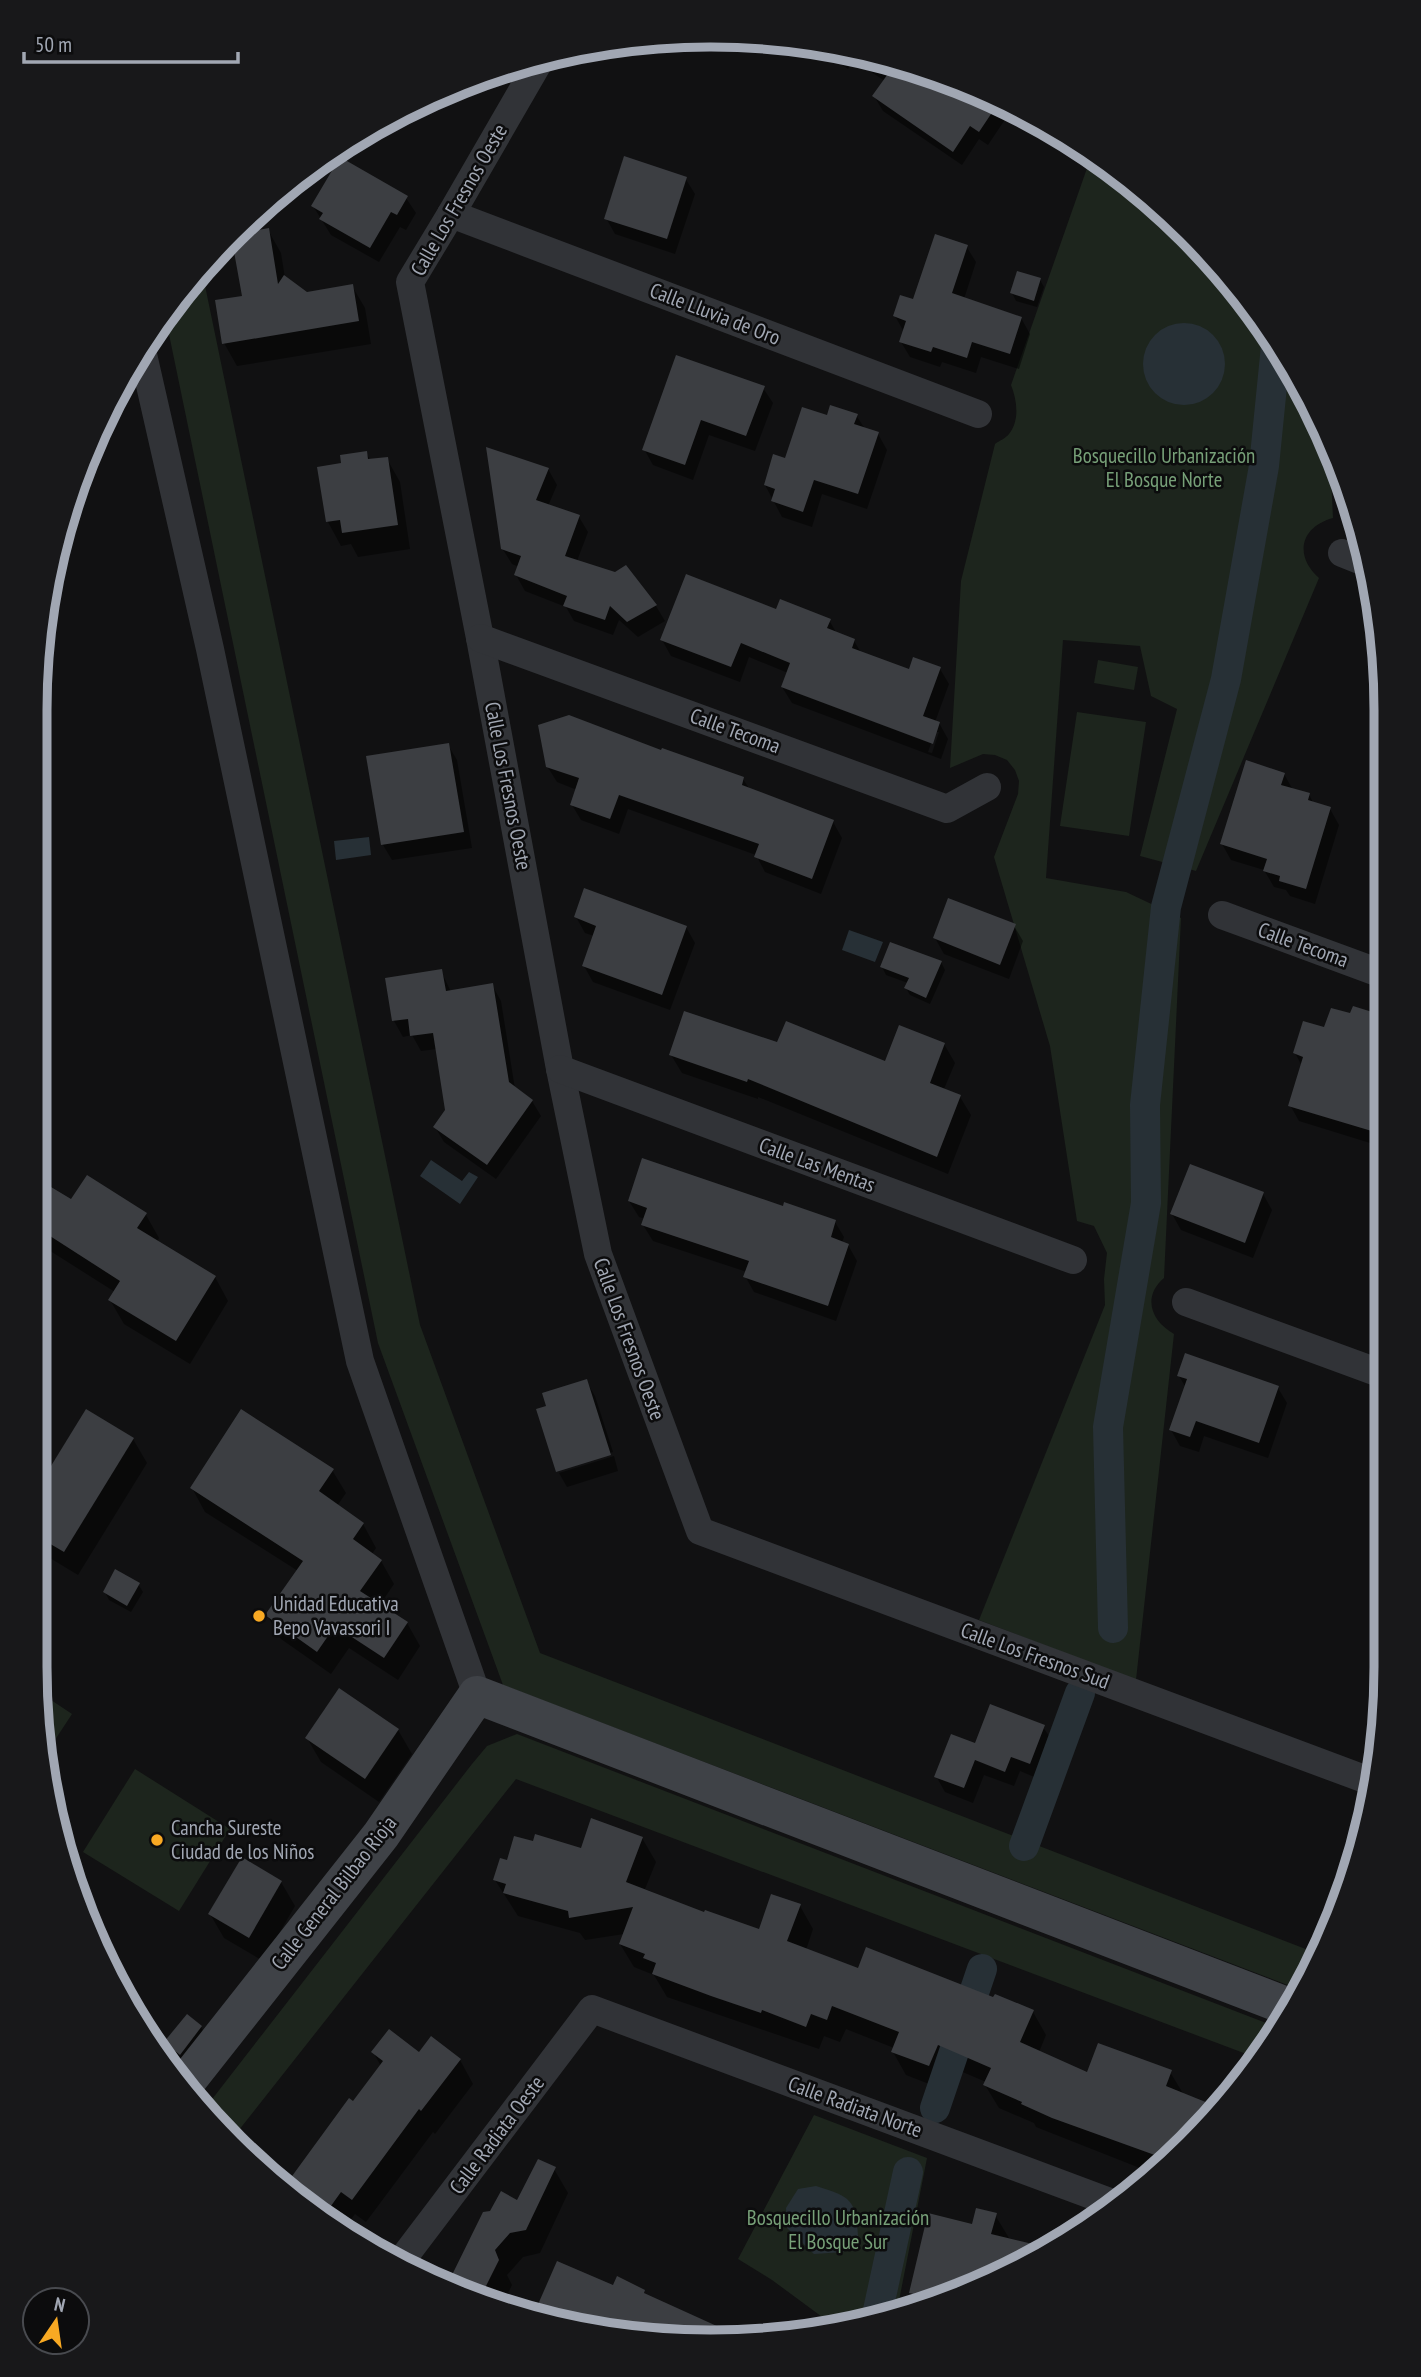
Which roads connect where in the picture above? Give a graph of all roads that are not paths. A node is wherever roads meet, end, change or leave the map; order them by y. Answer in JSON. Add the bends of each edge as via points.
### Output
{"nodes":[{"id":1,"x":533,"y":72,"type":"edge"},
{"id":2,"x":451,"y":214,"type":"junction"},
{"id":3,"x":145,"y":364,"type":"edge"},
{"id":4,"x":978,"y":414,"type":"dead end"},
{"id":5,"x":480,"y":638,"type":"junction"},
{"id":6,"x":987,"y":788,"type":"dead end"},
{"id":7,"x":1222,"y":915,"type":"dead end"},
{"id":8,"x":1374,"y":971,"type":"edge"},
{"id":9,"x":561,"y":1069,"type":"junction"},
{"id":10,"x":1073,"y":1261,"type":"dead end"},
{"id":11,"x":1186,"y":1303,"type":"dead end"},
{"id":12,"x":1374,"y":1371,"type":"edge"},
{"id":13,"x":700,"y":1531,"type":"joint"},
{"id":14,"x":477,"y":1695,"type":"junction"},
{"id":15,"x":1364,"y":1779,"type":"edge"},
{"id":16,"x":1281,"y":2004,"type":"edge"},
{"id":17,"x":592,"y":2009,"type":"joint"},
{"id":18,"x":190,"y":2077,"type":"edge"},
{"id":19,"x":1104,"y":2200,"type":"edge"},
{"id":20,"x":406,"y":2255,"type":"edge"}],
"edges":[{"from":1,"to":2,"type":"street","name":"Calle Los Fresnos Oeste"},
{"from":2,"to":4,"type":"street","name":"Calle Lluvia de Oro"},
{"from":2,"to":5,"type":"street","name":"Calle Los Fresnos Oeste","via":[[410,282]]},
{"from":3,"to":14,"type":"street","via":[[360,1361]]},
{"from":5,"to":6,"type":"street","name":"Calle Tecoma","via":[[947,809]]},
{"from":5,"to":9,"type":"street","name":"Calle Los Fresnos Oeste"},
{"from":7,"to":8,"type":"street","name":"Calle Tecoma"},
{"from":9,"to":10,"type":"street","name":"Calle Las Mentas"},
{"from":9,"to":13,"type":"street","name":"Calle Los Fresnos Oeste","via":[[598,1254]]},
{"from":11,"to":12,"type":"street"},
{"from":13,"to":15,"type":"street","name":"Calle Los Fresnos Sud"},
{"from":14,"to":16,"type":"street"},
{"from":14,"to":18,"type":"street","name":"Calle General Bilbao Rioja","via":[[381,1835]]},
{"from":17,"to":19,"type":"street","name":"Calle Radiata Norte"},
{"from":17,"to":20,"type":"street","name":"Calle Radiata Oeste"}]}
